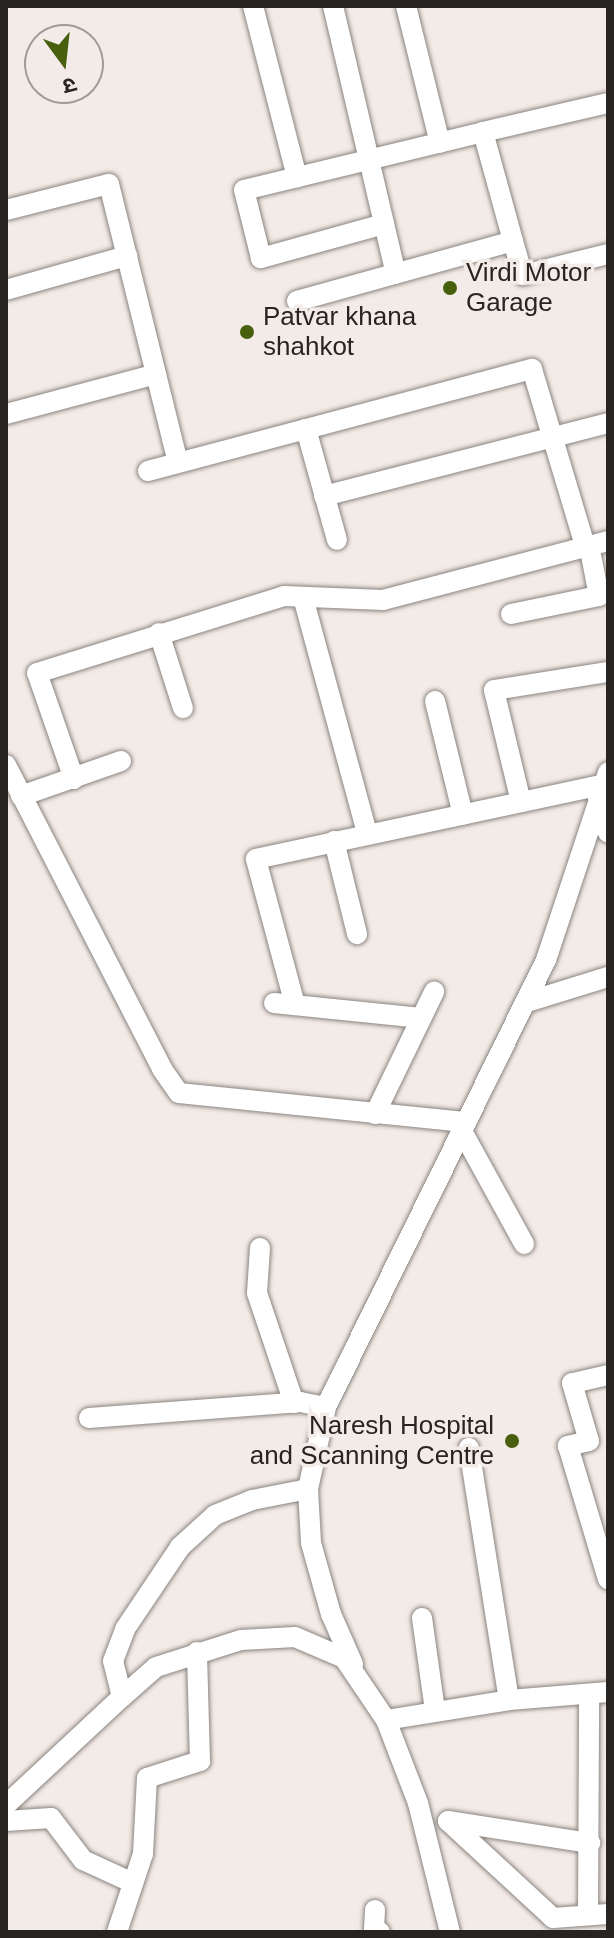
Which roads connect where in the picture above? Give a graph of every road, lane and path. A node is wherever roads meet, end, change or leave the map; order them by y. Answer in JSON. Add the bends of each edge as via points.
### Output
{"nodes":[{"id":1,"x":253,"y":6,"type":"edge"},
{"id":2,"x":333,"y":6,"type":"edge"},
{"id":3,"x":406,"y":6,"type":"edge"},
{"id":4,"x":608,"y":103,"type":"edge"},
{"id":5,"x":483,"y":132,"type":"junction"},
{"id":6,"x":440,"y":143,"type":"junction"},
{"id":7,"x":369,"y":161,"type":"junction"},
{"id":8,"x":297,"y":177,"type":"junction"},
{"id":9,"x":6,"y":210,"type":"edge"},
{"id":10,"x":384,"y":224,"type":"junction"},
{"id":11,"x":513,"y":241,"type":"junction"},
{"id":12,"x":608,"y":254,"type":"edge"},
{"id":13,"x":127,"y":256,"type":"junction"},
{"id":14,"x":396,"y":274,"type":"junction"},
{"id":15,"x":6,"y":290,"type":"edge"},
{"id":16,"x":297,"y":301,"type":"dead end"},
{"id":17,"x":156,"y":374,"type":"junction"},
{"id":18,"x":6,"y":414,"type":"edge"},
{"id":19,"x":608,"y":423,"type":"edge"},
{"id":20,"x":306,"y":429,"type":"junction"},
{"id":21,"x":551,"y":437,"type":"junction"},
{"id":22,"x":178,"y":462,"type":"junction"},
{"id":23,"x":148,"y":471,"type":"dead end"},
{"id":24,"x":324,"y":496,"type":"junction"},
{"id":25,"x":337,"y":540,"type":"dead end"},
{"id":26,"x":594,"y":544,"type":"edge"},
{"id":27,"x":304,"y":601,"type":"junction"},
{"id":28,"x":511,"y":614,"type":"dead end"},
{"id":29,"x":159,"y":633,"type":"junction"},
{"id":30,"x":608,"y":672,"type":"edge"},
{"id":31,"x":435,"y":701,"type":"dead end"},
{"id":32,"x":183,"y":708,"type":"dead end"},
{"id":33,"x":121,"y":761,"type":"dead end"},
{"id":34,"x":6,"y":765,"type":"edge"},
{"id":35,"x":74,"y":779,"type":"junction"},
{"id":36,"x":604,"y":785,"type":"edge"},
{"id":37,"x":21,"y":796,"type":"junction"},
{"id":38,"x":521,"y":802,"type":"junction"},
{"id":39,"x":463,"y":815,"type":"junction"},
{"id":40,"x":608,"y":832,"type":"edge"},
{"id":41,"x":367,"y":833,"type":"junction"},
{"id":42,"x":334,"y":841,"type":"junction"},
{"id":43,"x":357,"y":934,"type":"dead end"},
{"id":44,"x":608,"y":977,"type":"edge"},
{"id":45,"x":434,"y":992,"type":"dead end"},
{"id":46,"x":527,"y":1002,"type":"junction"},
{"id":47,"x":421,"y":1018,"type":"junction"},
{"id":48,"x":375,"y":1114,"type":"junction"},
{"id":49,"x":464,"y":1126,"type":"junction"},
{"id":50,"x":524,"y":1244,"type":"dead end"},
{"id":51,"x":260,"y":1248,"type":"dead end"},
{"id":52,"x":608,"y":1375,"type":"edge"},
{"id":53,"x":294,"y":1403,"type":"junction"},
{"id":54,"x":326,"y":1407,"type":"junction"},
{"id":55,"x":89,"y":1418,"type":"dead end"},
{"id":56,"x":469,"y":1448,"type":"dead end"},
{"id":57,"x":308,"y":1489,"type":"junction"},
{"id":58,"x":607,"y":1570,"type":"edge"},
{"id":59,"x":422,"y":1618,"type":"dead end"},
{"id":60,"x":197,"y":1652,"type":"junction"},
{"id":61,"x":357,"y":1671,"type":"junction"},
{"id":62,"x":599,"y":1693,"type":"edge"},
{"id":63,"x":122,"y":1697,"type":"junction"},
{"id":64,"x":509,"y":1700,"type":"junction"},
{"id":65,"x":435,"y":1710,"type":"junction"},
{"id":66,"x":386,"y":1720,"type":"junction"},
{"id":67,"x":6,"y":1805,"type":"edge"},
{"id":68,"x":6,"y":1821,"type":"edge"},
{"id":69,"x":448,"y":1821,"type":"junction"},
{"id":70,"x":425,"y":1826,"type":"junction"},
{"id":71,"x":590,"y":1843,"type":"junction"},
{"id":72,"x":133,"y":1883,"type":"junction"},
{"id":73,"x":375,"y":1910,"type":"dead end"},
{"id":74,"x":598,"y":1914,"type":"edge"},
{"id":75,"x":553,"y":1925,"type":"edge"},
{"id":76,"x":117,"y":1932,"type":"edge"},
{"id":77,"x":380,"y":1932,"type":"edge"},
{"id":78,"x":450,"y":1932,"type":"edge"}],
"edges":[{"from":1,"to":8,"type":"street"},
{"from":2,"to":7,"type":"street"},
{"from":3,"to":6,"type":"street"},
{"from":4,"to":5,"type":"street"},
{"from":5,"to":6,"type":"street"},
{"from":5,"to":11,"type":"street"},
{"from":6,"to":7,"type":"street"},
{"from":7,"to":8,"type":"street"},
{"from":7,"to":10,"type":"street"},
{"from":8,"to":10,"type":"street","via":[[244,190],[261,258]]},
{"from":9,"to":13,"type":"street","via":[[109,184]]},
{"from":10,"to":14,"type":"street"},
{"from":11,"to":12,"type":"street","via":[[523,275]]},
{"from":11,"to":14,"type":"street"},
{"from":13,"to":15,"type":"street"},
{"from":13,"to":17,"type":"street"},
{"from":14,"to":16,"type":"street"},
{"from":17,"to":18,"type":"street"},
{"from":17,"to":22,"type":"street"},
{"from":19,"to":21,"type":"street"},
{"from":20,"to":21,"type":"street","via":[[532,369]]},
{"from":20,"to":22,"type":"street"},
{"from":20,"to":24,"type":"street"},
{"from":21,"to":24,"type":"street"},
{"from":21,"to":26,"type":"street"},
{"from":22,"to":23,"type":"street"},
{"from":24,"to":25,"type":"street"},
{"from":26,"to":27,"type":"street","via":[[383,600]]},
{"from":26,"to":28,"type":"street","via":[[599,596]]},
{"from":27,"to":29,"type":"street","via":[[284,596]]},
{"from":27,"to":41,"type":"street"},
{"from":29,"to":32,"type":"street"},
{"from":29,"to":35,"type":"street","via":[[37,673]]},
{"from":30,"to":38,"type":"street","via":[[494,690]]},
{"from":31,"to":39,"type":"street"},
{"from":33,"to":35,"type":"street"},
{"from":34,"to":37,"type":"street"},
{"from":35,"to":37,"type":"street"},
{"from":36,"to":38,"type":"street"},
{"from":36,"to":40,"type":"street"},
{"from":36,"to":46,"type":"street","via":[[566,907]]},
{"from":37,"to":48,"type":"street","via":[[179,1093]]},
{"from":38,"to":39,"type":"street"},
{"from":39,"to":41,"type":"street"},
{"from":41,"to":42,"type":"street"},
{"from":42,"to":43,"type":"street"},
{"from":42,"to":47,"type":"street","via":[[256,859],[285,1004]]},
{"from":44,"to":46,"type":"street"},
{"from":45,"to":47,"type":"street"},
{"from":46,"to":49,"type":"street"},
{"from":47,"to":48,"type":"street"},
{"from":48,"to":49,"type":"street"},
{"from":49,"to":50,"type":"street"},
{"from":49,"to":54,"type":"street"},
{"from":51,"to":53,"type":"street","via":[[257,1293]]},
{"from":52,"to":58,"type":"street","via":[[572,1383],[589,1441],[568,1446]]},
{"from":53,"to":54,"type":"street"},
{"from":53,"to":55,"type":"street"},
{"from":54,"to":57,"type":"street"},
{"from":56,"to":64,"type":"street"},
{"from":57,"to":61,"type":"street","via":[[311,1543],[331,1614]]},
{"from":57,"to":63,"type":"street","via":[[252,1500],[215,1515],[180,1547],[121,1640],[113,1661]]},
{"from":59,"to":65,"type":"street"},
{"from":60,"to":61,"type":"street","via":[[241,1640],[295,1637],[328,1648]]},
{"from":60,"to":63,"type":"street","via":[[156,1667]]},
{"from":60,"to":72,"type":"street","via":[[200,1761],[147,1778],[143,1854]]},
{"from":61,"to":66,"type":"street"},
{"from":62,"to":64,"type":"street"},
{"from":62,"to":71,"type":"street"},
{"from":63,"to":67,"type":"street"},
{"from":64,"to":65,"type":"street"},
{"from":65,"to":66,"type":"street"},
{"from":66,"to":70,"type":"street"},
{"from":68,"to":72,"type":"street","via":[[51,1818],[83,1860]]},
{"from":69,"to":70,"type":"street"},
{"from":69,"to":71,"type":"street"},
{"from":69,"to":75,"type":"street"},
{"from":70,"to":78,"type":"street"},
{"from":71,"to":74,"type":"street"},
{"from":72,"to":76,"type":"street"},
{"from":73,"to":77,"type":"street","via":[[374,1930]]},
{"from":74,"to":75,"type":"street"}]}
